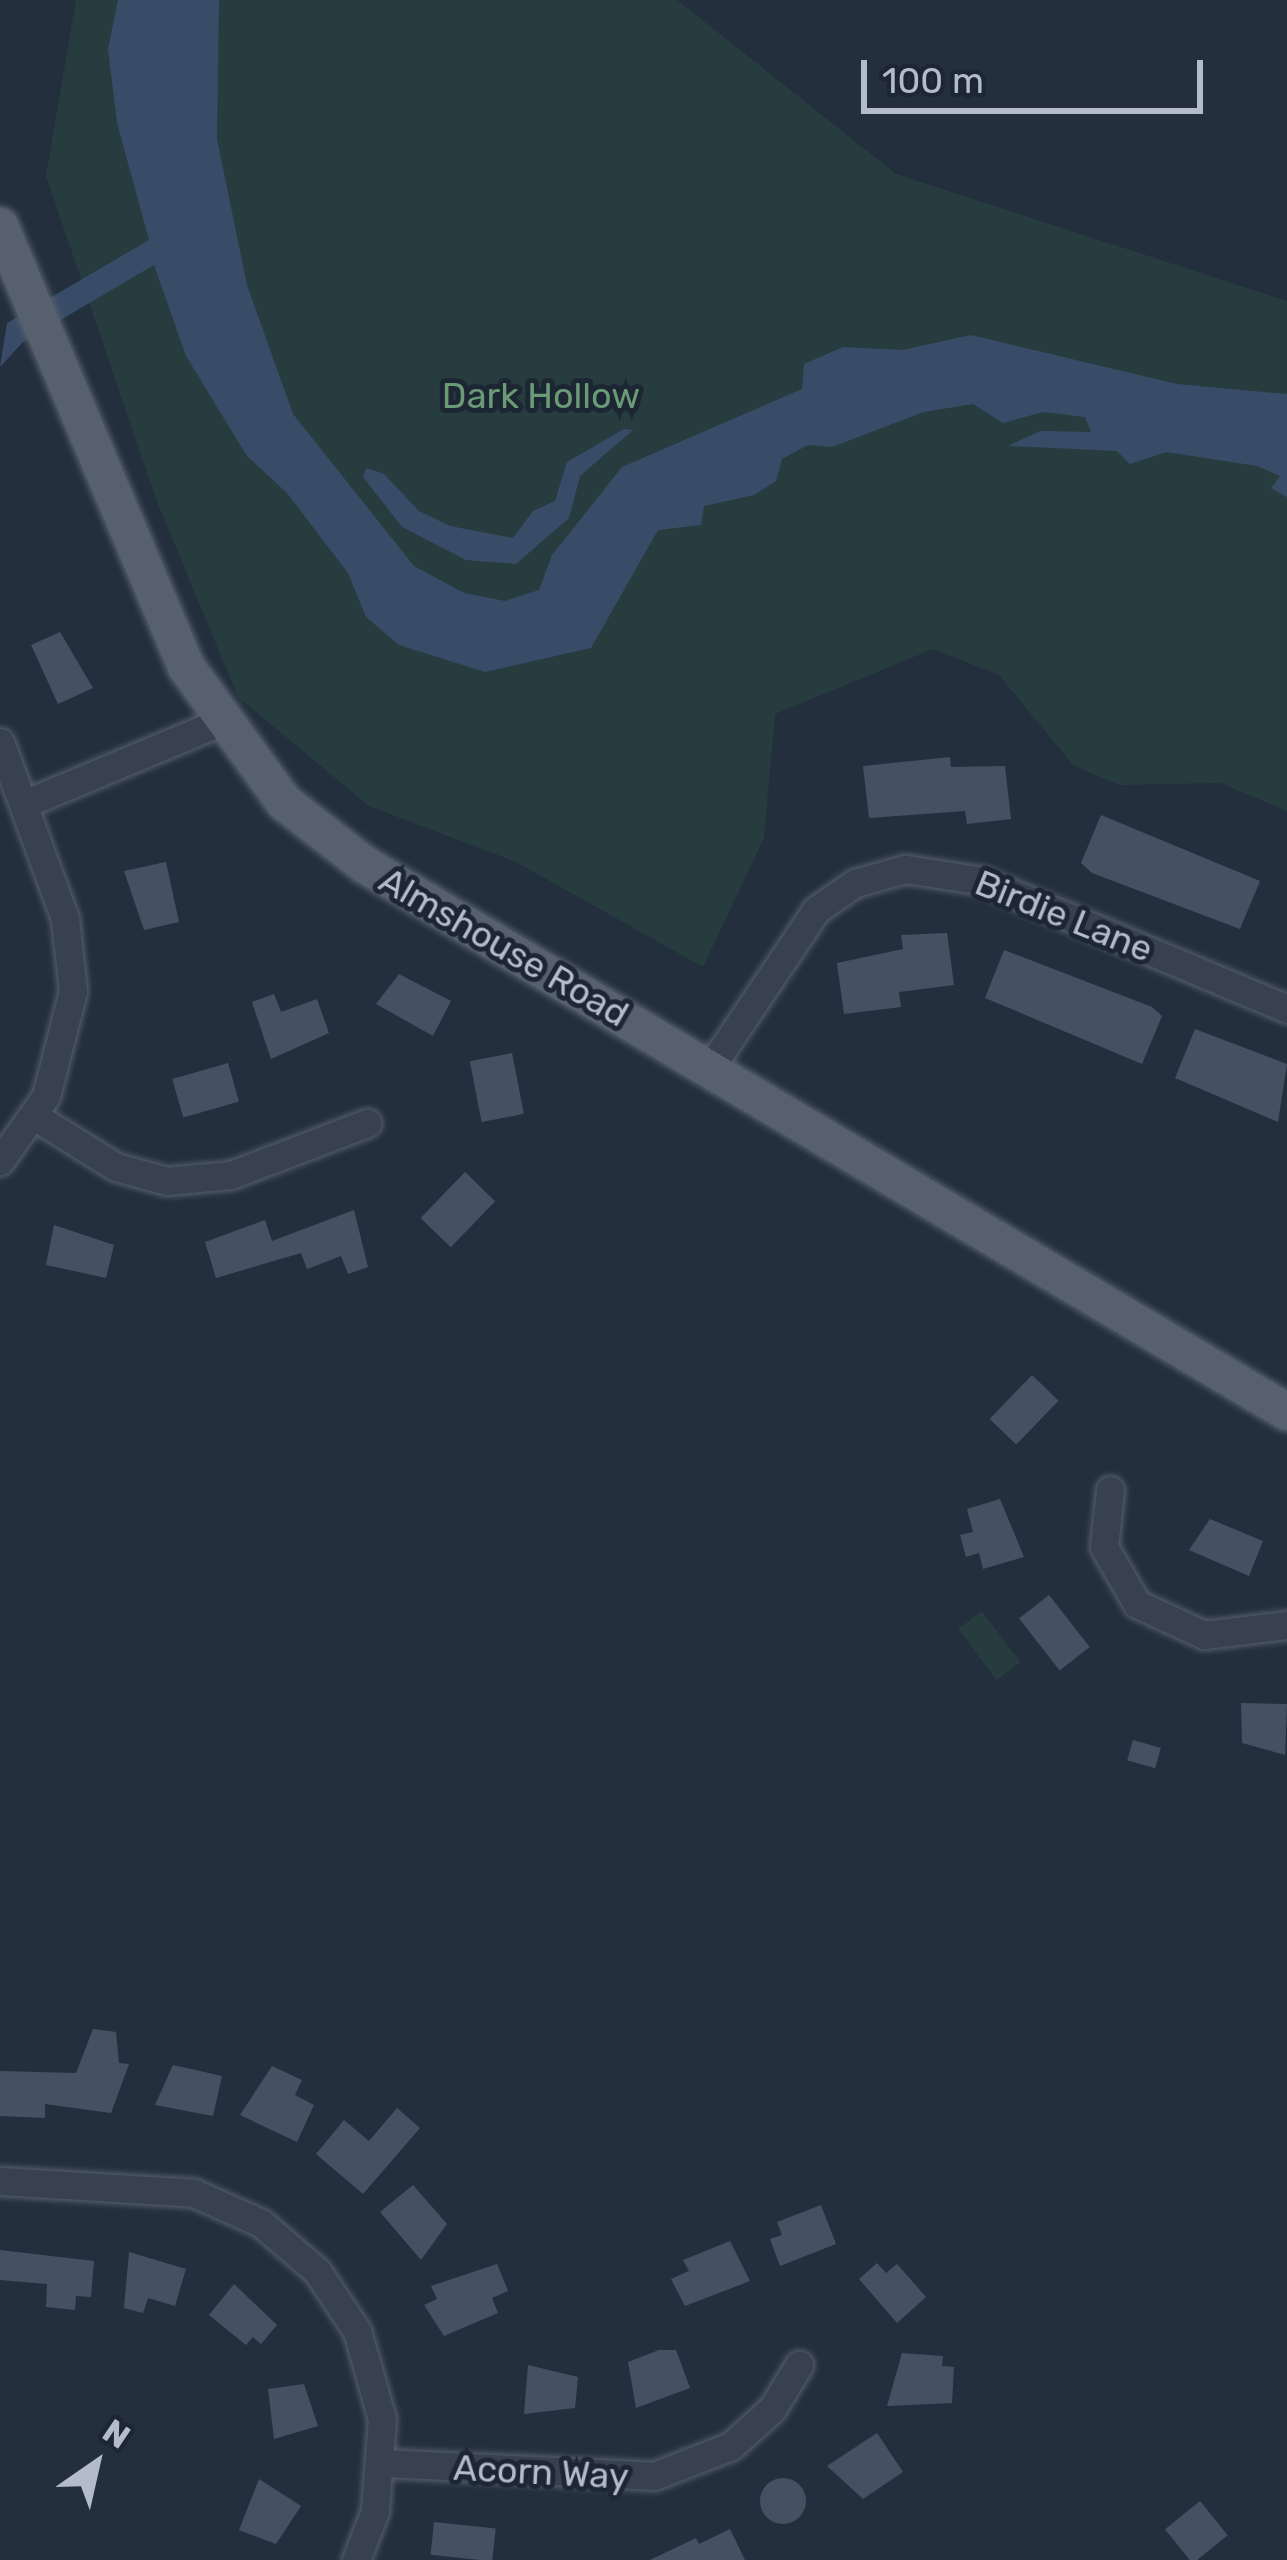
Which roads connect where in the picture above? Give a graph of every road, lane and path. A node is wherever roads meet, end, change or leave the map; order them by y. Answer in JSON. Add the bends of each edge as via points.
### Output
{"nodes":[{"id":1,"x":4,"y":235,"type":"edge"},
{"id":2,"x":220,"y":722,"type":"junction"},
{"id":3,"x":0,"y":742,"type":"edge"},
{"id":4,"x":25,"y":804,"type":"junction"},
{"id":5,"x":1287,"y":1009,"type":"edge"},
{"id":6,"x":710,"y":1068,"type":"junction"},
{"id":7,"x":34,"y":1117,"type":"junction"},
{"id":8,"x":367,"y":1123,"type":"dead end"},
{"id":9,"x":0,"y":1161,"type":"edge"},
{"id":10,"x":1287,"y":1412,"type":"edge"},
{"id":11,"x":1109,"y":1490,"type":"dead end"},
{"id":12,"x":1287,"y":1625,"type":"edge"},
{"id":13,"x":0,"y":2181,"type":"edge"},
{"id":14,"x":799,"y":2365,"type":"dead end"},
{"id":15,"x":383,"y":2463,"type":"junction"},
{"id":16,"x":356,"y":2560,"type":"edge"}],
"edges":[{"from":1,"to":2,"type":"main road","name":"Almshouse Road","via":[[68,373],[147,580]]},
{"from":2,"to":4,"type":"street"},
{"from":2,"to":6,"type":"main road","name":"Almshouse Road","via":[[284,802],[339,848]]},
{"from":3,"to":4,"type":"street"},
{"from":4,"to":7,"type":"street","via":[[65,919],[73,991],[59,1062]]},
{"from":5,"to":6,"type":"street","name":"Birdie Lane","via":[[983,881],[904,869],[855,883],[804,922]]},
{"from":6,"to":10,"type":"main road","name":"Almshouse Road"},
{"from":7,"to":8,"type":"street","via":[[116,1167],[167,1181],[231,1174]]},
{"from":7,"to":9,"type":"street"},
{"from":11,"to":12,"type":"street","via":[[1104,1547],[1137,1604],[1204,1635]]},
{"from":13,"to":15,"type":"street","via":[[175,2189],[228,2206],[290,2245],[357,2331],[376,2383]]},
{"from":14,"to":15,"type":"street","name":"Acorn Way","via":[[772,2409],[730,2446],[654,2476]]},
{"from":15,"to":16,"type":"street"}]}
